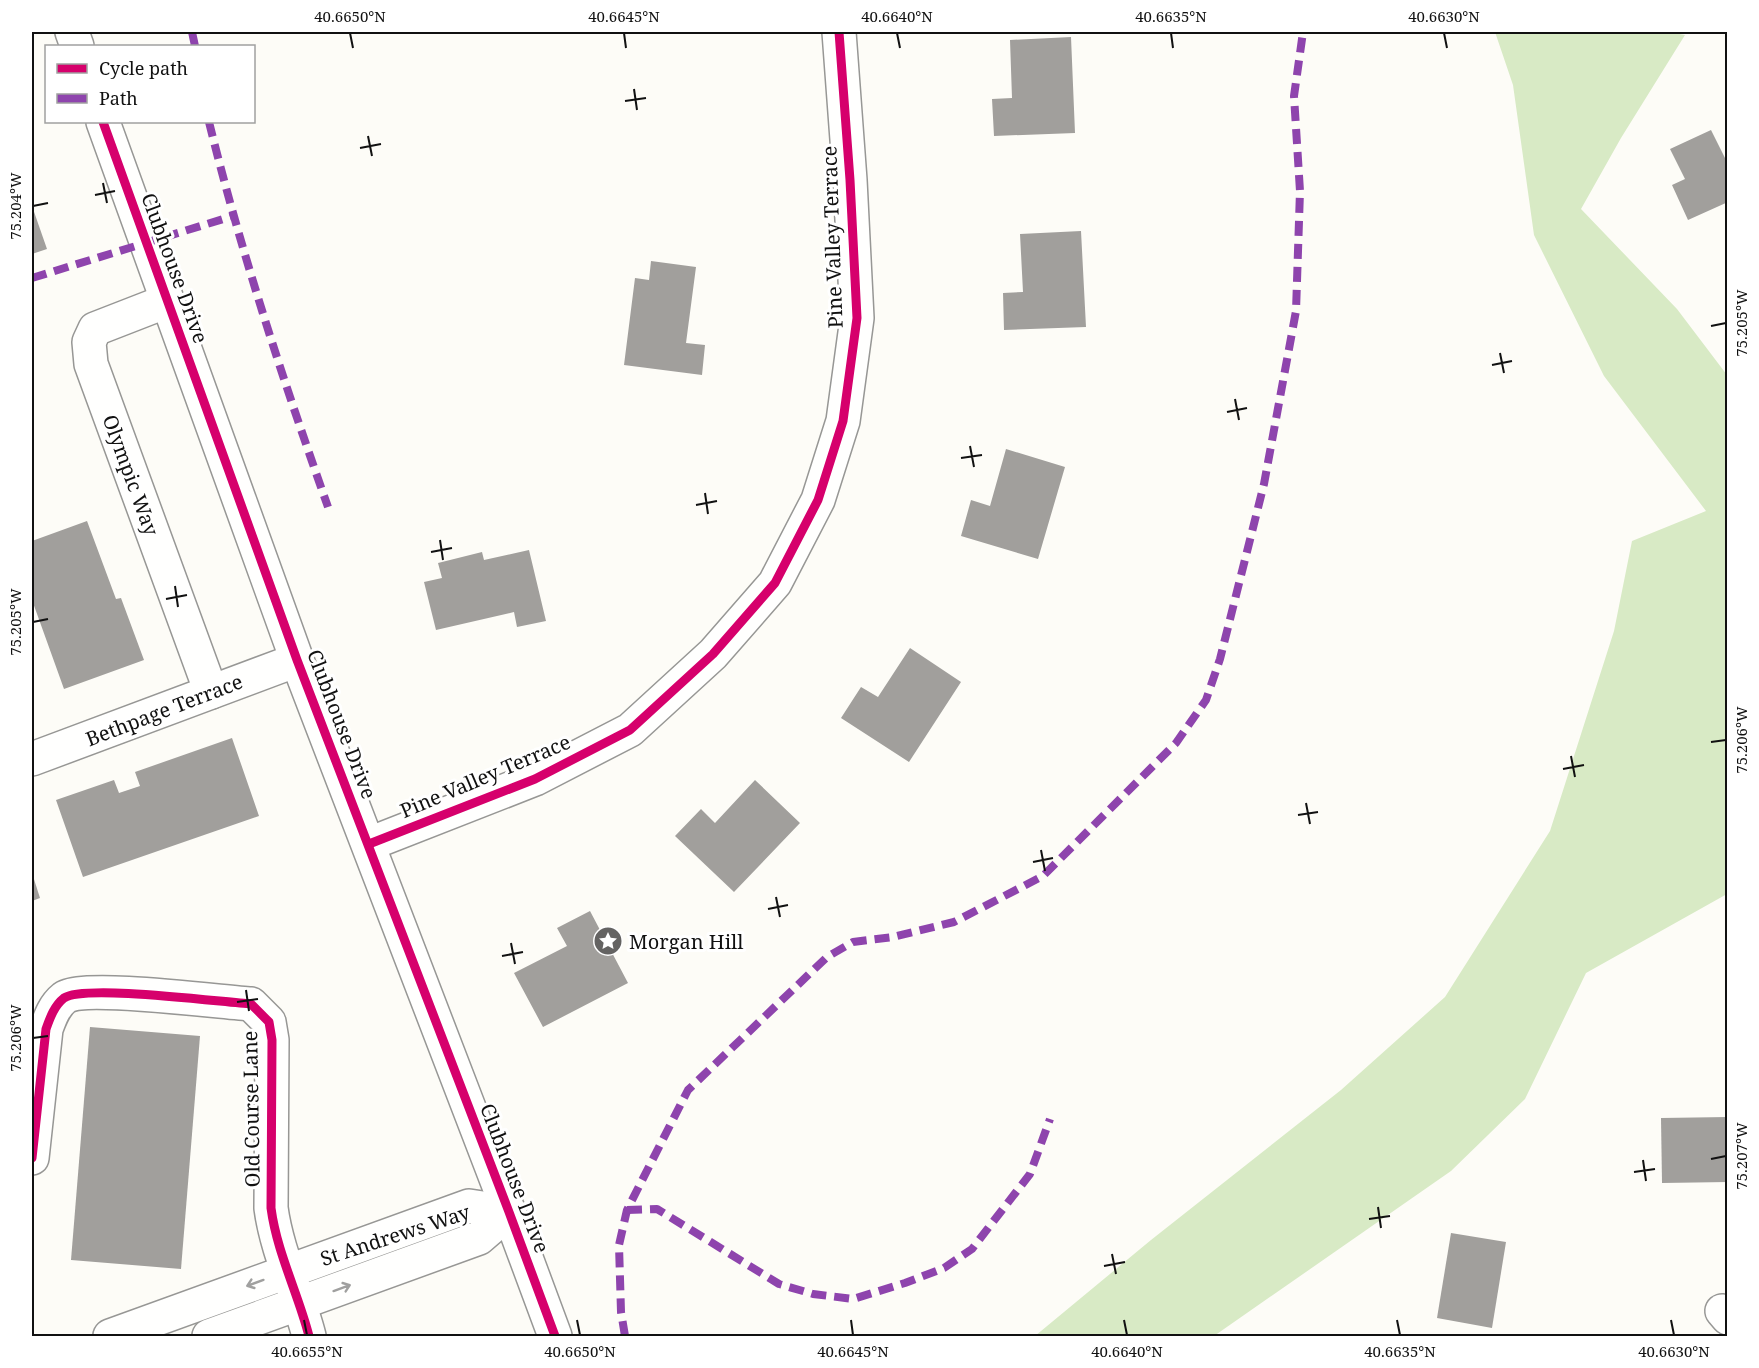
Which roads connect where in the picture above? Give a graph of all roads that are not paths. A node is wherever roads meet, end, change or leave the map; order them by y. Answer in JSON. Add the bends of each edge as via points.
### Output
{"nodes":[{"id":1,"x":838,"y":32,"type":"edge"},
{"id":2,"x":103,"y":123,"type":"edge"},
{"id":3,"x":167,"y":301,"type":"junction"},
{"id":4,"x":297,"y":660,"type":"junction"},
{"id":5,"x":211,"y":692,"type":"junction"},
{"id":6,"x":32,"y":759,"type":"edge"},
{"id":7,"x":369,"y":844,"type":"junction"},
{"id":8,"x":32,"y":1158,"type":"edge"},
{"id":9,"x":510,"y":1212,"type":"junction"},
{"id":10,"x":286,"y":1271,"type":"junction"},
{"id":11,"x":301,"y":1303,"type":"junction"},
{"id":12,"x":110,"y":1336,"type":"edge"},
{"id":13,"x":209,"y":1336,"type":"edge"},
{"id":14,"x":309,"y":1336,"type":"edge"},
{"id":15,"x":555,"y":1336,"type":"edge"}],
"edges":[{"from":1,"to":7,"type":"street","name":"Pine Valley Terrace","via":[[857,318],[843,421],[818,500],[775,583],[713,654],[630,730],[535,779]]},
{"from":2,"to":3,"type":"street","name":"Clubhouse Drive"},
{"from":3,"to":4,"type":"street","name":"Clubhouse Drive"},
{"from":3,"to":5,"type":"street","name":"Olympic Way","via":[[95,329],[89,342],[91,364]]},
{"from":4,"to":5,"type":"street","name":"Bethpage Terrace"},
{"from":4,"to":7,"type":"street","name":"Clubhouse Drive"},
{"from":5,"to":6,"type":"street","name":"Bethpage Terrace"},
{"from":7,"to":9,"type":"street","name":"Clubhouse Drive"},
{"from":8,"to":10,"type":"street","name":"Old Course Lane","via":[[46,1029],[53,1010],[65,997],[93,992],[251,1004],[269,1022],[272,1040],[270,1208]]},
{"from":9,"to":10,"type":"street","name":"St Andrews Way","via":[[469,1206]]},
{"from":11,"to":9,"type":"street","name":"St Andrews Way","one_way":true,"via":[[479,1238]]},
{"from":9,"to":15,"type":"street","name":"Clubhouse Drive"},
{"from":10,"to":11,"type":"street","name":"Old Course Lane"},
{"from":10,"to":12,"type":"street","name":"St Andrews Way","one_way":true},
{"from":11,"to":13,"type":"street","name":"St Andrews Way"},
{"from":11,"to":14,"type":"street","name":"Old Course Lane"}]}
